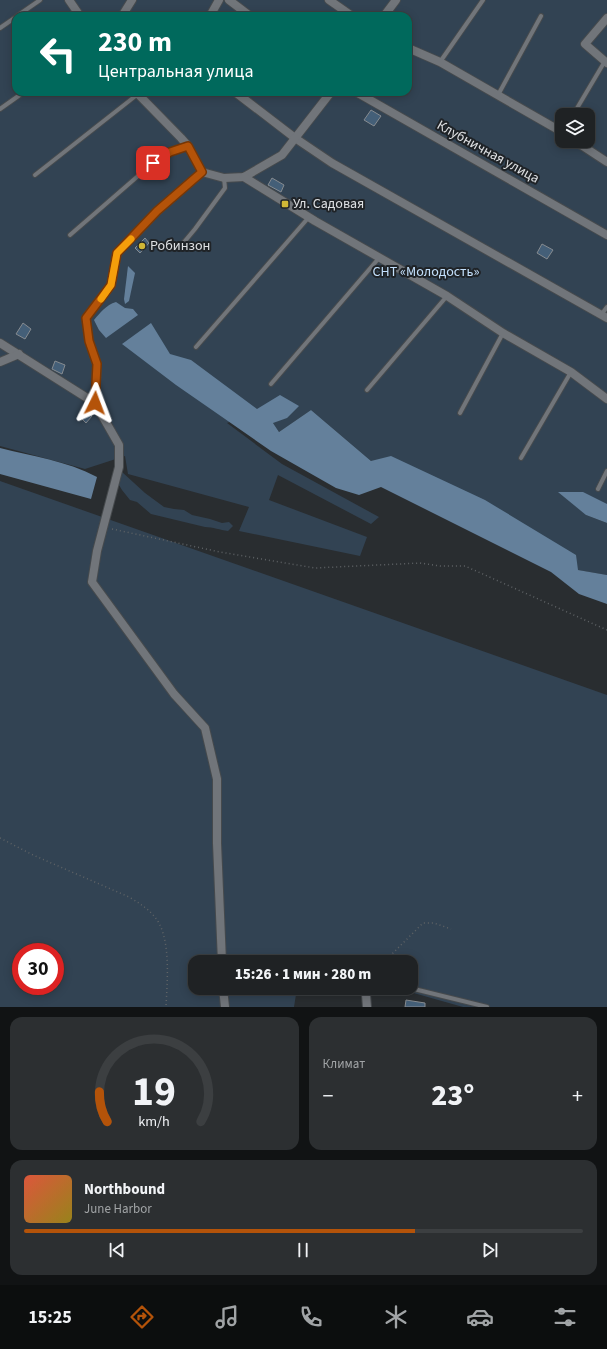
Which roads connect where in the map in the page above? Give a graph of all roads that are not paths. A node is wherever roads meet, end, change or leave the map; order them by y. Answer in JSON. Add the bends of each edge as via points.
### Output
{"nodes":[{"id":1,"x":40,"y":0,"type":"edge"},
{"id":2,"x":69,"y":0,"type":"edge"},
{"id":3,"x":132,"y":0,"type":"edge"},
{"id":4,"x":219,"y":0,"type":"edge"},
{"id":5,"x":229,"y":0,"type":"edge"},
{"id":6,"x":329,"y":0,"type":"edge"},
{"id":7,"x":396,"y":0,"type":"edge"},
{"id":8,"x":482,"y":0,"type":"edge"},
{"id":9,"x":22,"y":12,"type":"edge"},
{"id":10,"x":77,"y":12,"type":"edge"},
{"id":11,"x":124,"y":12,"type":"edge"},
{"id":12,"x":212,"y":12,"type":"edge"},
{"id":13,"x":245,"y":12,"type":"edge"},
{"id":14,"x":346,"y":12,"type":"edge"},
{"id":15,"x":387,"y":12,"type":"edge"},
{"id":16,"x":540,"y":16,"type":"dead end"},
{"id":17,"x":607,"y":18,"type":"edge"},
{"id":18,"x":12,"y":19,"type":"edge"},
{"id":19,"x":0,"y":28,"type":"edge"},
{"id":20,"x":412,"y":50,"type":"edge"},
{"id":21,"x":440,"y":62,"type":"junction"},
{"id":22,"x":606,"y":62,"type":"edge"},
{"id":23,"x":498,"y":95,"type":"junction"},
{"id":24,"x":18,"y":96,"type":"edge"},
{"id":25,"x":133,"y":96,"type":"edge"},
{"id":26,"x":140,"y":96,"type":"edge"},
{"id":27,"x":239,"y":96,"type":"edge"},
{"id":28,"x":328,"y":96,"type":"edge"},
{"id":29,"x":363,"y":96,"type":"edge"},
{"id":30,"x":578,"y":108,"type":"edge"},
{"id":31,"x":0,"y":109,"type":"edge"},
{"id":32,"x":555,"y":128,"type":"edge"},
{"id":33,"x":295,"y":138,"type":"junction"},
{"id":34,"x":188,"y":146,"type":"junction"},
{"id":35,"x":586,"y":148,"type":"edge"},
{"id":36,"x":607,"y":162,"type":"edge"},
{"id":37,"x":202,"y":172,"type":"junction"},
{"id":38,"x":35,"y":175,"type":"dead end"},
{"id":39,"x":244,"y":177,"type":"junction"},
{"id":40,"x":224,"y":178,"type":"junction"},
{"id":41,"x":309,"y":217,"type":"junction"},
{"id":42,"x":70,"y":235,"type":"dead end"},
{"id":43,"x":607,"y":235,"type":"edge"},
{"id":44,"x":180,"y":247,"type":"dead end"},
{"id":45,"x":379,"y":257,"type":"junction"},
{"id":46,"x":447,"y":296,"type":"junction"},
{"id":47,"x":607,"y":307,"type":"edge"},
{"id":48,"x":604,"y":316,"type":"edge"},
{"id":49,"x":503,"y":333,"type":"junction"},
{"id":50,"x":0,"y":342,"type":"edge"},
{"id":51,"x":196,"y":347,"type":"dead end"},
{"id":52,"x":19,"y":354,"type":"junction"},
{"id":53,"x":0,"y":362,"type":"edge"},
{"id":54,"x":572,"y":372,"type":"junction"},
{"id":55,"x":271,"y":384,"type":"dead end"},
{"id":56,"x":368,"y":390,"type":"dead end"},
{"id":57,"x":607,"y":398,"type":"edge"},
{"id":58,"x":95,"y":403,"type":"junction"},
{"id":59,"x":460,"y":413,"type":"dead end"},
{"id":60,"x":521,"y":458,"type":"dead end"},
{"id":61,"x":607,"y":471,"type":"edge"},
{"id":62,"x":598,"y":489,"type":"dead end"},
{"id":63,"x":222,"y":955,"type":"edge"},
{"id":64,"x":418,"y":990,"type":"edge"},
{"id":65,"x":224,"y":995,"type":"edge"},
{"id":66,"x":366,"y":995,"type":"edge"},
{"id":67,"x":225,"y":1007,"type":"edge"},
{"id":68,"x":367,"y":1007,"type":"edge"},
{"id":69,"x":487,"y":1007,"type":"edge"}],
"edges":[{"from":1,"to":9,"type":"lane"},
{"from":2,"to":10,"type":"street"},
{"from":3,"to":11,"type":"street"},
{"from":4,"to":12,"type":"street"},
{"from":5,"to":13,"type":"street"},
{"from":6,"to":14,"type":"street"},
{"from":7,"to":15,"type":"street"},
{"from":8,"to":21,"type":"lane"},
{"from":16,"to":23,"type":"lane"},
{"from":17,"to":22,"type":"street","via":[[585,44]]},
{"from":18,"to":19,"type":"lane"},
{"from":20,"to":21,"type":"street"},
{"from":21,"to":23,"type":"street"},
{"from":22,"to":30,"type":"lane"},
{"from":23,"to":32,"type":"street"},
{"from":24,"to":31,"type":"lane"},
{"from":25,"to":38,"type":"lane"},
{"from":26,"to":34,"type":"street"},
{"from":27,"to":33,"type":"street"},
{"from":28,"to":33,"type":"street"},
{"from":29,"to":43,"type":"street","name":"Клубничная улица"},
{"from":33,"to":39,"type":"street","via":[[282,155]]},
{"from":33,"to":48,"type":"street","via":[[332,163]]},
{"from":34,"to":37,"type":"street"},
{"from":34,"to":42,"type":"lane","via":[[170,152],[153,163]]},
{"from":35,"to":36,"type":"street"},
{"from":37,"to":40,"type":"street"},
{"from":37,"to":58,"type":"street","via":[[157,211],[117,253],[111,285],[86,318],[89,341],[97,364]]},
{"from":39,"to":40,"type":"street"},
{"from":39,"to":41,"type":"street"},
{"from":40,"to":44,"type":"lane","via":[[225,188]]},
{"from":41,"to":45,"type":"street"},
{"from":41,"to":51,"type":"lane"},
{"from":45,"to":46,"type":"street"},
{"from":45,"to":55,"type":"lane"},
{"from":46,"to":49,"type":"street"},
{"from":46,"to":56,"type":"lane"},
{"from":47,"to":48,"type":"lane"},
{"from":49,"to":54,"type":"street"},
{"from":49,"to":59,"type":"lane"},
{"from":50,"to":52,"type":"street"},
{"from":52,"to":53,"type":"street"},
{"from":52,"to":58,"type":"street"},
{"from":54,"to":57,"type":"street"},
{"from":54,"to":60,"type":"lane"},
{"from":58,"to":63,"type":"street","via":[[119,445],[119,467],[97,551],[92,582],[174,694],[205,728],[217,779]]},
{"from":61,"to":62,"type":"lane"},
{"from":64,"to":69,"type":"lane"},
{"from":65,"to":67,"type":"street"},
{"from":66,"to":68,"type":"street"}]}
